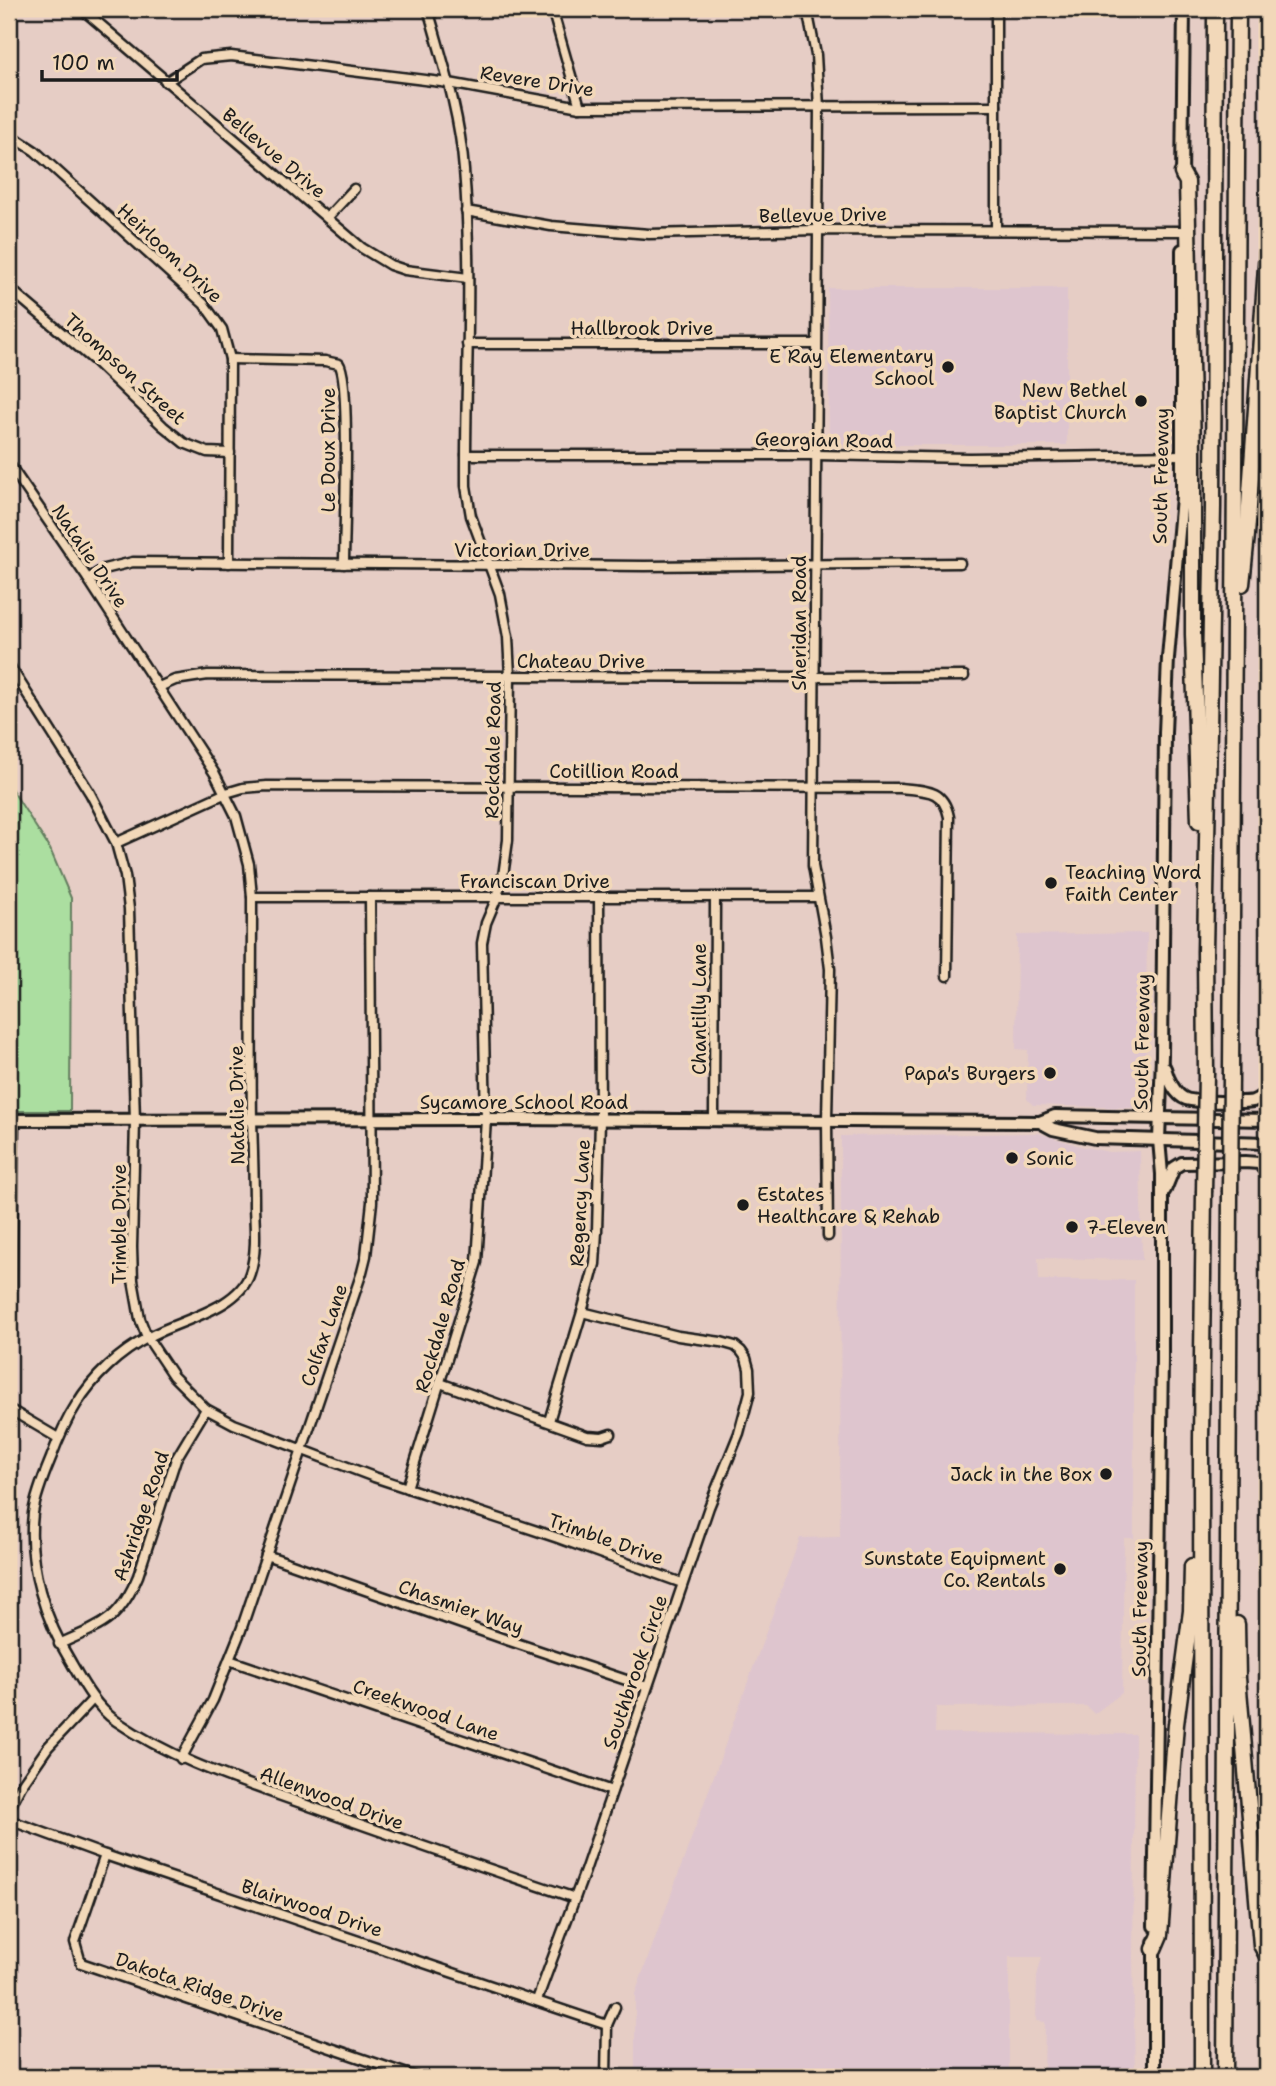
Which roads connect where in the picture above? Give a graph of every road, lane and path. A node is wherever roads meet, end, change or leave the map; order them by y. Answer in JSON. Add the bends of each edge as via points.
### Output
{"nodes":[{"id":1,"x":82,"y":9,"type":"edge"},
{"id":2,"x":428,"y":9,"type":"edge"},
{"id":3,"x":552,"y":9,"type":"edge"},
{"id":4,"x":807,"y":9,"type":"edge"},
{"id":5,"x":996,"y":9,"type":"edge"},
{"id":6,"x":1184,"y":9,"type":"edge"},
{"id":7,"x":1215,"y":9,"type":"edge"},
{"id":8,"x":1238,"y":9,"type":"edge"},
{"id":9,"x":166,"y":82,"type":"junction"},
{"id":10,"x":449,"y":83,"type":"junction"},
{"id":11,"x":996,"y":106,"type":"junction"},
{"id":12,"x":580,"y":107,"type":"junction"},
{"id":13,"x":819,"y":107,"type":"junction"},
{"id":14,"x":9,"y":134,"type":"edge"},
{"id":15,"x":1182,"y":173,"type":"junction"},
{"id":16,"x":354,"y":189,"type":"dead end"},
{"id":17,"x":466,"y":211,"type":"junction"},
{"id":18,"x":327,"y":218,"type":"junction"},
{"id":19,"x":817,"y":229,"type":"junction"},
{"id":20,"x":996,"y":230,"type":"junction"},
{"id":21,"x":1182,"y":231,"type":"junction"},
{"id":22,"x":1267,"y":253,"type":"edge"},
{"id":23,"x":468,"y":278,"type":"junction"},
{"id":24,"x":9,"y":288,"type":"edge"},
{"id":25,"x":17,"y":295,"type":"junction"},
{"id":26,"x":9,"y":304,"type":"edge"},
{"id":27,"x":467,"y":344,"type":"junction"},
{"id":28,"x":816,"y":344,"type":"junction"},
{"id":29,"x":230,"y":359,"type":"junction"},
{"id":30,"x":230,"y":453,"type":"junction"},
{"id":31,"x":466,"y":454,"type":"junction"},
{"id":32,"x":816,"y":455,"type":"junction"},
{"id":33,"x":1182,"y":455,"type":"junction"},
{"id":34,"x":9,"y":464,"type":"edge"},
{"id":35,"x":229,"y":563,"type":"junction"},
{"id":36,"x":960,"y":563,"type":"dead end"},
{"id":37,"x":344,"y":564,"type":"junction"},
{"id":38,"x":491,"y":565,"type":"junction"},
{"id":39,"x":815,"y":566,"type":"junction"},
{"id":40,"x":88,"y":579,"type":"junction"},
{"id":41,"x":1234,"y":630,"type":"junction"},
{"id":42,"x":9,"y":665,"type":"edge"},
{"id":43,"x":510,"y":676,"type":"junction"},
{"id":44,"x":964,"y":676,"type":"dead end"},
{"id":45,"x":814,"y":677,"type":"junction"},
{"id":46,"x":159,"y":687,"type":"junction"},
{"id":47,"x":508,"y":787,"type":"junction"},
{"id":48,"x":813,"y":787,"type":"junction"},
{"id":49,"x":226,"y":793,"type":"junction"},
{"id":50,"x":116,"y":844,"type":"junction"},
{"id":51,"x":252,"y":897,"type":"junction"},
{"id":52,"x":370,"y":897,"type":"junction"},
{"id":53,"x":498,"y":897,"type":"junction"},
{"id":54,"x":599,"y":897,"type":"junction"},
{"id":55,"x":818,"y":897,"type":"junction"},
{"id":56,"x":715,"y":898,"type":"junction"},
{"id":57,"x":1208,"y":900,"type":"junction"},
{"id":58,"x":947,"y":976,"type":"dead end"},
{"id":59,"x":1162,"y":1055,"type":"junction"},
{"id":60,"x":1267,"y":1091,"type":"edge"},
{"id":61,"x":370,"y":1119,"type":"junction"},
{"id":62,"x":486,"y":1119,"type":"junction"},
{"id":63,"x":1160,"y":1119,"type":"junction"},
{"id":64,"x":11,"y":1120,"type":"edge"},
{"id":65,"x":252,"y":1120,"type":"junction"},
{"id":66,"x":600,"y":1120,"type":"junction"},
{"id":67,"x":714,"y":1120,"type":"junction"},
{"id":68,"x":827,"y":1120,"type":"junction"},
{"id":69,"x":1267,"y":1120,"type":"edge"},
{"id":70,"x":135,"y":1121,"type":"junction"},
{"id":71,"x":1040,"y":1122,"type":"junction"},
{"id":72,"x":1159,"y":1140,"type":"junction"},
{"id":73,"x":1267,"y":1143,"type":"edge"},
{"id":74,"x":1267,"y":1173,"type":"edge"},
{"id":75,"x":1163,"y":1195,"type":"junction"},
{"id":76,"x":828,"y":1236,"type":"dead end"},
{"id":77,"x":10,"y":1242,"type":"edge"},
{"id":78,"x":582,"y":1312,"type":"junction"},
{"id":79,"x":9,"y":1324,"type":"edge"},
{"id":80,"x":148,"y":1337,"type":"junction"},
{"id":81,"x":440,"y":1383,"type":"junction"},
{"id":82,"x":9,"y":1409,"type":"edge"},
{"id":83,"x":206,"y":1409,"type":"junction"},
{"id":84,"x":549,"y":1421,"type":"junction"},
{"id":85,"x":611,"y":1434,"type":"dead end"},
{"id":86,"x":58,"y":1438,"type":"junction"},
{"id":87,"x":1201,"y":1440,"type":"junction"},
{"id":88,"x":302,"y":1450,"type":"junction"},
{"id":89,"x":407,"y":1488,"type":"junction"},
{"id":90,"x":1228,"y":1539,"type":"junction"},
{"id":91,"x":266,"y":1555,"type":"junction"},
{"id":92,"x":682,"y":1583,"type":"junction"},
{"id":93,"x":59,"y":1644,"type":"junction"},
{"id":94,"x":229,"y":1660,"type":"junction"},
{"id":95,"x":647,"y":1686,"type":"junction"},
{"id":96,"x":93,"y":1699,"type":"junction"},
{"id":97,"x":181,"y":1759,"type":"junction"},
{"id":98,"x":612,"y":1791,"type":"junction"},
{"id":99,"x":9,"y":1809,"type":"edge"},
{"id":100,"x":9,"y":1821,"type":"edge"},
{"id":101,"x":105,"y":1856,"type":"junction"},
{"id":102,"x":575,"y":1898,"type":"junction"},
{"id":103,"x":1154,"y":1949,"type":"junction"},
{"id":104,"x":1267,"y":1956,"type":"edge"},
{"id":105,"x":537,"y":2000,"type":"junction"},
{"id":106,"x":614,"y":2007,"type":"dead end"},
{"id":107,"x":607,"y":2025,"type":"junction"},
{"id":108,"x":416,"y":2077,"type":"edge"},
{"id":109,"x":606,"y":2077,"type":"edge"},
{"id":110,"x":1154,"y":2077,"type":"edge"},
{"id":111,"x":1202,"y":2077,"type":"edge"},
{"id":112,"x":1225,"y":2077,"type":"edge"}],
"edges":[{"from":1,"to":9,"type":"street","name":"Bellevue Drive"},
{"from":2,"to":10,"type":"street","name":"Rockdale Road"},
{"from":3,"to":12,"type":"street"},
{"from":4,"to":13,"type":"street","name":"Sheridan Road"},
{"from":5,"to":11,"type":"street"},
{"from":6,"to":15,"type":"main road","name":"South Freeway"},
{"from":7,"to":57,"type":"highway"},
{"from":8,"to":41,"type":"highway"},
{"from":9,"to":10,"type":"street","name":"Revere Drive","via":[[201,59],[230,56]]},
{"from":9,"to":18,"type":"street","name":"Bellevue Drive"},
{"from":10,"to":12,"type":"street","name":"Revere Drive"},
{"from":10,"to":17,"type":"street","name":"Rockdale Road","via":[[462,149]]},
{"from":11,"to":13,"type":"street","name":"Revere Drive"},
{"from":11,"to":20,"type":"street"},
{"from":12,"to":13,"type":"street","name":"Revere Drive"},
{"from":13,"to":19,"type":"street","name":"Sheridan Road"},
{"from":14,"to":29,"type":"street","name":"Heirloom Drive","via":[[35,151],[204,304],[222,329]]},
{"from":15,"to":21,"type":"main road","name":"South Freeway"},
{"from":15,"to":57,"type":"highway","via":[[1187,182],[1192,381],[1199,888]]},
{"from":16,"to":18,"type":"street"},
{"from":17,"to":19,"type":"street","name":"Bellevue Drive","via":[[551,226],[649,234]]},
{"from":17,"to":23,"type":"street","name":"Rockdale Road"},
{"from":18,"to":23,"type":"street","name":"Bellevue Drive","via":[[390,265],[422,274]]},
{"from":19,"to":20,"type":"street","name":"Bellevue Drive"},
{"from":19,"to":28,"type":"street","name":"Sheridan Road"},
{"from":20,"to":21,"type":"street","name":"Bellevue Drive"},
{"from":21,"to":33,"type":"main road","name":"South Freeway"},
{"from":22,"to":41,"type":"highway","via":[[1245,566]]},
{"from":23,"to":27,"type":"street","name":"Rockdale Road"},
{"from":24,"to":25,"type":"street","name":"Thompson Street"},
{"from":25,"to":26,"type":"street"},
{"from":25,"to":30,"type":"street","name":"Thompson Street","via":[[184,443],[207,452]]},
{"from":27,"to":28,"type":"street","name":"Hallbrook Drive"},
{"from":27,"to":31,"type":"street","name":"Rockdale Road"},
{"from":28,"to":32,"type":"street","name":"Sheridan Road"},
{"from":29,"to":30,"type":"street","name":"Heirloom Drive"},
{"from":29,"to":37,"type":"street","name":"Le Doux Drive","via":[[325,361],[343,369]]},
{"from":30,"to":35,"type":"street","name":"Heirloom Drive"},
{"from":31,"to":32,"type":"street","name":"Georgian Road"},
{"from":31,"to":38,"type":"street","name":"Rockdale Road","via":[[470,508]]},
{"from":32,"to":33,"type":"street","name":"Georgian Road"},
{"from":32,"to":39,"type":"street","name":"Sheridan Road"},
{"from":33,"to":59,"type":"main road","name":"South Freeway","via":[[1180,542],[1165,702]]},
{"from":34,"to":40,"type":"street","name":"Natalie Drive"},
{"from":35,"to":37,"type":"street","name":"Victorian Drive"},
{"from":35,"to":40,"type":"street","name":"Victorian Drive","via":[[133,562],[104,569]]},
{"from":36,"to":39,"type":"street","name":"Victorian Drive"},
{"from":37,"to":38,"type":"street","name":"Victorian Drive"},
{"from":38,"to":39,"type":"street","name":"Victorian Drive"},
{"from":38,"to":43,"type":"street","name":"Rockdale Road","via":[[508,638]]},
{"from":39,"to":45,"type":"street","name":"Sheridan Road"},
{"from":40,"to":46,"type":"street","name":"Natalie Drive"},
{"from":41,"to":90,"type":"highway","bridge":true},
{"from":42,"to":50,"type":"street","name":"Trimble Drive","via":[[90,793]]},
{"from":43,"to":45,"type":"street","name":"Chateau Drive"},
{"from":43,"to":46,"type":"street","name":"Chateau Drive","via":[[208,675]]},
{"from":43,"to":47,"type":"street","name":"Rockdale Road"},
{"from":44,"to":45,"type":"street","name":"Chateau Drive"},
{"from":45,"to":48,"type":"street","name":"Sheridan Road"},
{"from":46,"to":49,"type":"street","name":"Natalie Drive"},
{"from":47,"to":48,"type":"street","name":"Cotillion Road"},
{"from":47,"to":49,"type":"street","name":"Cotillion Road","via":[[267,786]]},
{"from":47,"to":53,"type":"street","name":"Rockdale Road","via":[[508,840]]},
{"from":48,"to":55,"type":"street","name":"Sheridan Road","via":[[813,866]]},
{"from":48,"to":58,"type":"street","name":"Cotillion Road","via":[[930,791],[946,806],[950,842]]},
{"from":49,"to":50,"type":"street","name":"Cotillion Road"},
{"from":49,"to":51,"type":"street","name":"Natalie Drive","via":[[246,849]]},
{"from":50,"to":70,"type":"street","name":"Trimble Drive","via":[[129,909]]},
{"from":51,"to":52,"type":"street","name":"Franciscan Drive"},
{"from":51,"to":65,"type":"street","name":"Natalie Drive"},
{"from":52,"to":53,"type":"street","name":"Franciscan Drive"},
{"from":52,"to":61,"type":"street","name":"Colfax Lane"},
{"from":53,"to":54,"type":"street","name":"Franciscan Drive"},
{"from":53,"to":62,"type":"street","name":"Rockdale Road","via":[[482,943]]},
{"from":54,"to":56,"type":"street","name":"Franciscan Drive"},
{"from":54,"to":66,"type":"street","name":"Regency Lane"},
{"from":55,"to":56,"type":"street","name":"Franciscan Drive"},
{"from":55,"to":68,"type":"street","name":"Sheridan Road","via":[[830,969]]},
{"from":56,"to":67,"type":"street","name":"Chantilly Lane"},
{"from":57,"to":87,"type":"highway","bridge":true},
{"from":59,"to":60,"type":"main road","via":[[1167,1076],[1184,1099],[1251,1102]]},
{"from":59,"to":63,"type":"main road","name":"South Freeway"},
{"from":61,"to":62,"type":"main road","name":"Sycamore School Road"},
{"from":61,"to":65,"type":"main road","name":"Sycamore School Road"},
{"from":61,"to":88,"type":"street","name":"Colfax Lane","via":[[372,1202],[366,1256]]},
{"from":62,"to":66,"type":"main road","name":"Sycamore School Road"},
{"from":62,"to":81,"type":"street","name":"Rockdale Road","via":[[477,1262]]},
{"from":63,"to":69,"type":"main road","name":"Sycamore School Road"},
{"from":63,"to":71,"type":"main road","name":"Sycamore School Road","via":[[1055,1116]]},
{"from":63,"to":72,"type":"main road","name":"South Freeway"},
{"from":64,"to":70,"type":"main road","name":"Sycamore School Road"},
{"from":64,"to":77,"type":"street"},
{"from":65,"to":70,"type":"main road","name":"Sycamore School Road"},
{"from":65,"to":80,"type":"street","name":"Natalie Drive","via":[[255,1233],[250,1274],[230,1299]]},
{"from":66,"to":67,"type":"main road","name":"Sycamore School Road"},
{"from":66,"to":78,"type":"street","name":"Regency Lane","via":[[597,1242]]},
{"from":67,"to":68,"type":"main road","name":"Sycamore School Road"},
{"from":68,"to":71,"type":"main road","name":"Sycamore School Road"},
{"from":68,"to":76,"type":"street","name":"Sheridan Road"},
{"from":70,"to":80,"type":"street","name":"Trimble Drive","via":[[133,1280]]},
{"from":71,"to":72,"type":"main road","name":"Sycamore School Road","via":[[1095,1138]]},
{"from":72,"to":73,"type":"main road","name":"Sycamore School Road"},
{"from":72,"to":75,"type":"main road","name":"South Freeway"},
{"from":74,"to":75,"type":"main road","via":[[1252,1162],[1182,1163],[1174,1168]]},
{"from":75,"to":103,"type":"main road","name":"South Freeway"},
{"from":77,"to":79,"type":"street"},
{"from":78,"to":84,"type":"street","name":"Regency Lane"},
{"from":78,"to":92,"type":"street","name":"Southbrook Circle","via":[[722,1342],[735,1346],[746,1358],[751,1381],[747,1409]]},
{"from":80,"to":83,"type":"street","name":"Trimble Drive","via":[[173,1376]]},
{"from":80,"to":86,"type":"street","name":"Natalie Drive","via":[[104,1370],[79,1400]]},
{"from":81,"to":84,"type":"street"},
{"from":81,"to":89,"type":"street","name":"Rockdale Road"},
{"from":82,"to":86,"type":"street"},
{"from":83,"to":88,"type":"street","name":"Trimble Drive"},
{"from":83,"to":93,"type":"street","name":"Ashridge Road","via":[[176,1459],[131,1593],[108,1620]]},
{"from":84,"to":85,"type":"street","via":[[587,1436]]},
{"from":86,"to":93,"type":"street","name":"Natalie Drive","via":[[38,1492],[32,1536],[36,1575]]},
{"from":87,"to":103,"type":"highway","via":[[1194,1459],[1191,1611],[1176,1724],[1160,1936]]},
{"from":87,"to":111,"type":"highway"},
{"from":88,"to":89,"type":"street","name":"Trimble Drive"},
{"from":88,"to":91,"type":"street","name":"Colfax Lane"},
{"from":89,"to":92,"type":"street","name":"Trimble Drive"},
{"from":90,"to":104,"type":"highway","via":[[1235,1568],[1238,1678],[1261,1945]]},
{"from":90,"to":112,"type":"highway"},
{"from":91,"to":94,"type":"street","name":"Colfax Lane"},
{"from":91,"to":95,"type":"street","name":"Chasmier Way"},
{"from":92,"to":95,"type":"street","name":"Southbrook Circle"},
{"from":93,"to":96,"type":"street","name":"Natalie Drive"},
{"from":94,"to":97,"type":"street","name":"Colfax Lane","via":[[214,1700]]},
{"from":94,"to":98,"type":"street","name":"Creekwood Lane"},
{"from":95,"to":98,"type":"street","name":"Southbrook Circle"},
{"from":96,"to":97,"type":"street","name":"Allenwood Drive","via":[[114,1719]]},
{"from":96,"to":99,"type":"street","via":[[48,1747]]},
{"from":97,"to":102,"type":"street","name":"Allenwood Drive"},
{"from":98,"to":102,"type":"street","name":"Southbrook Circle"},
{"from":100,"to":101,"type":"street","name":"Blairwood Drive"},
{"from":101,"to":105,"type":"street","name":"Blairwood Drive"},
{"from":101,"to":108,"type":"street","name":"Dakota Ridge Drive","via":[[75,1942],[81,1963]]},
{"from":102,"to":105,"type":"street","name":"Southbrook Circle"},
{"from":103,"to":110,"type":"main road","name":"South Freeway"},
{"from":105,"to":107,"type":"street","name":"Blairwood Drive"},
{"from":106,"to":107,"type":"street"},
{"from":107,"to":109,"type":"street"}]}
